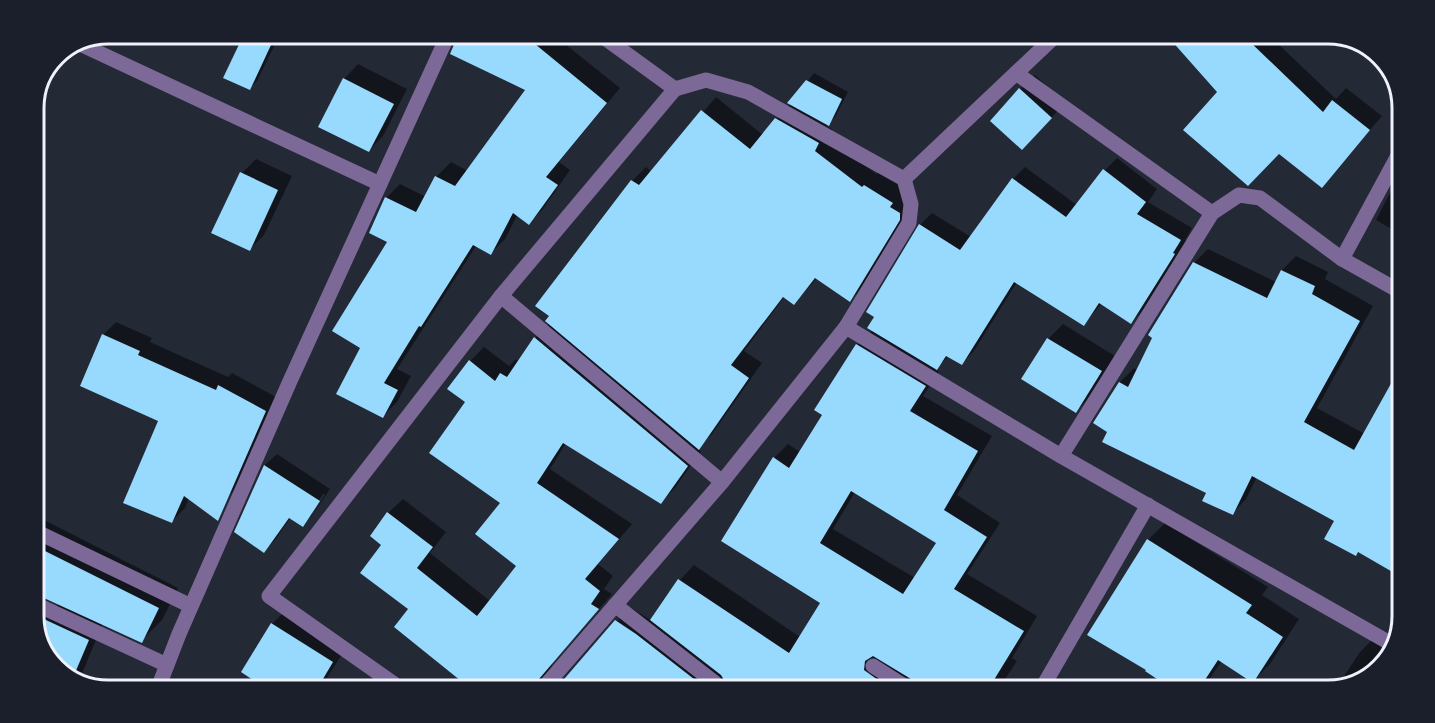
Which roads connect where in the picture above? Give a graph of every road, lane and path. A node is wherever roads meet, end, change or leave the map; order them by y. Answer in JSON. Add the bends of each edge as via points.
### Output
{"nodes":[{"id":1,"x":444,"y":44,"type":"edge"},
{"id":2,"x":613,"y":44,"type":"edge"},
{"id":3,"x":1047,"y":44,"type":"edge"},
{"id":4,"x":87,"y":47,"type":"edge"},
{"id":5,"x":1016,"y":73,"type":"junction"},
{"id":6,"x":675,"y":89,"type":"junction"},
{"id":7,"x":1391,"y":168,"type":"edge"},
{"id":8,"x":904,"y":179,"type":"junction"},
{"id":9,"x":380,"y":184,"type":"junction"},
{"id":10,"x":1212,"y":213,"type":"junction"},
{"id":11,"x":1342,"y":259,"type":"junction"},
{"id":12,"x":1391,"y":287,"type":"edge"},
{"id":13,"x":501,"y":296,"type":"junction"},
{"id":14,"x":846,"y":327,"type":"junction"},
{"id":15,"x":1061,"y":456,"type":"junction"},
{"id":16,"x":722,"y":482,"type":"junction"},
{"id":17,"x":1148,"y":505,"type":"junction"},
{"id":18,"x":44,"y":535,"type":"edge"},
{"id":19,"x":615,"y":604,"type":"junction"},
{"id":20,"x":191,"y":606,"type":"junction"},
{"id":21,"x":44,"y":608,"type":"edge"},
{"id":22,"x":1386,"y":641,"type":"edge"},
{"id":23,"x":167,"y":665,"type":"junction"},
{"id":24,"x":873,"y":666,"type":"dead end"},
{"id":25,"x":161,"y":680,"type":"edge"},
{"id":26,"x":388,"y":680,"type":"edge"},
{"id":27,"x":550,"y":680,"type":"edge"},
{"id":28,"x":711,"y":680,"type":"edge"},
{"id":29,"x":895,"y":680,"type":"edge"},
{"id":30,"x":1046,"y":680,"type":"edge"}],
"edges":[{"from":1,"to":9,"type":"street"},
{"from":2,"to":6,"type":"street"},
{"from":3,"to":5,"type":"street"},
{"from":4,"to":9,"type":"street"},
{"from":5,"to":8,"type":"street"},
{"from":5,"to":10,"type":"street"},
{"from":6,"to":8,"type":"street","via":[[706,80],[748,92]]},
{"from":6,"to":13,"type":"street"},
{"from":7,"to":11,"type":"street"},
{"from":8,"to":14,"type":"street","via":[[911,204],[909,223]]},
{"from":9,"to":20,"type":"street"},
{"from":10,"to":11,"type":"street","via":[[1239,195],[1260,198]]},
{"from":10,"to":15,"type":"street"},
{"from":11,"to":12,"type":"street"},
{"from":13,"to":16,"type":"street"},
{"from":13,"to":26,"type":"street","via":[[269,596]]},
{"from":14,"to":15,"type":"street"},
{"from":14,"to":16,"type":"street"},
{"from":15,"to":17,"type":"street"},
{"from":16,"to":19,"type":"street"},
{"from":17,"to":22,"type":"street"},
{"from":17,"to":30,"type":"street"},
{"from":18,"to":20,"type":"street"},
{"from":19,"to":27,"type":"street"},
{"from":19,"to":28,"type":"street"},
{"from":20,"to":23,"type":"street"},
{"from":21,"to":23,"type":"street"},
{"from":23,"to":25,"type":"street"},
{"from":24,"to":29,"type":"street"}]}
